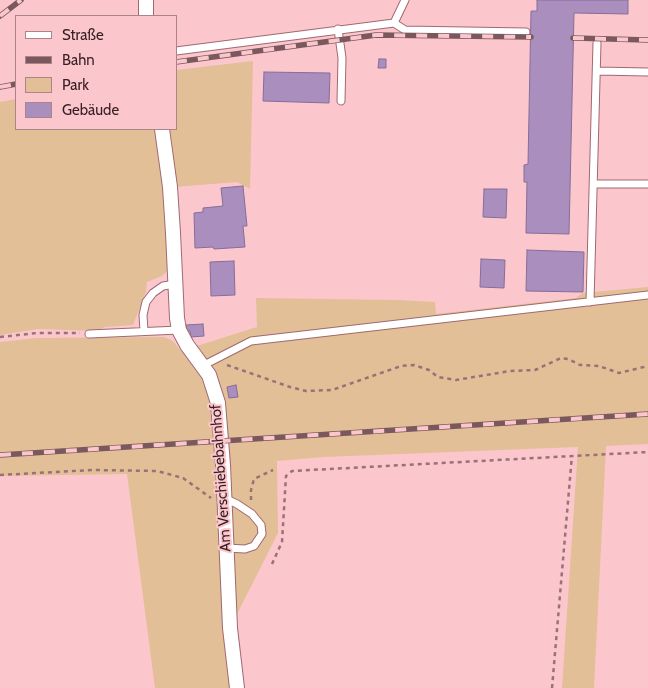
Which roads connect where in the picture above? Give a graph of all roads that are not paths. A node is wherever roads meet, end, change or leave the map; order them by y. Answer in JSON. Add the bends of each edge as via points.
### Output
{"nodes":[{"id":1,"x":146,"y":0,"type":"edge"},
{"id":2,"x":406,"y":0,"type":"edge"},
{"id":3,"x":146,"y":15,"type":"edge"},
{"id":4,"x":394,"y":23,"type":"junction"},
{"id":5,"x":338,"y":29,"type":"junction"},
{"id":6,"x":526,"y":32,"type":"dead end"},
{"id":7,"x":597,"y":43,"type":"dead end"},
{"id":8,"x":178,"y":51,"type":"edge"},
{"id":9,"x":596,"y":70,"type":"junction"},
{"id":10,"x":648,"y":72,"type":"edge"},
{"id":11,"x":341,"y":101,"type":"dead end"},
{"id":12,"x":162,"y":130,"type":"edge"},
{"id":13,"x":594,"y":184,"type":"junction"},
{"id":14,"x":648,"y":184,"type":"edge"},
{"id":15,"x":175,"y":284,"type":"junction"},
{"id":16,"x":648,"y":296,"type":"edge"},
{"id":17,"x":590,"y":302,"type":"junction"},
{"id":18,"x":179,"y":330,"type":"junction"},
{"id":19,"x":144,"y":331,"type":"junction"},
{"id":20,"x":89,"y":334,"type":"road end"},
{"id":21,"x":208,"y":363,"type":"junction"},
{"id":22,"x":224,"y":503,"type":"junction"},
{"id":23,"x":226,"y":548,"type":"junction"},
{"id":24,"x":237,"y":688,"type":"edge"}],
"edges":[{"from":1,"to":3,"type":"street"},
{"from":2,"to":4,"type":"lane"},
{"from":4,"to":5,"type":"lane"},
{"from":4,"to":6,"type":"lane","via":[[405,30]]},
{"from":5,"to":8,"type":"lane"},
{"from":5,"to":11,"type":"lane","via":[[342,58]]},
{"from":7,"to":9,"type":"lane"},
{"from":9,"to":10,"type":"lane"},
{"from":9,"to":13,"type":"lane"},
{"from":12,"to":15,"type":"street","name":"Am Verschiebebahnhof","via":[[170,187]]},
{"from":13,"to":14,"type":"lane"},
{"from":13,"to":17,"type":"lane"},
{"from":15,"to":18,"type":"street","name":"Am Verschiebebahnhof"},
{"from":15,"to":19,"type":"lane","via":[[163,286],[146,302]]},
{"from":16,"to":17,"type":"lane"},
{"from":17,"to":21,"type":"lane","via":[[250,341]]},
{"from":18,"to":19,"type":"lane"},
{"from":18,"to":21,"type":"street","name":"Am Verschiebebahnhof","via":[[187,345]]},
{"from":19,"to":20,"type":"lane"},
{"from":21,"to":22,"type":"street","name":"Am Verschiebebahnhof","via":[[218,403]]},
{"from":22,"to":23,"type":"street","name":"Am Verschiebebahnhof"},
{"from":22,"to":23,"type":"lane","via":[[237,504],[252,514],[261,525],[262,534],[254,546]]},
{"from":23,"to":24,"type":"street","name":"Am Verschiebebahnhof"}]}
